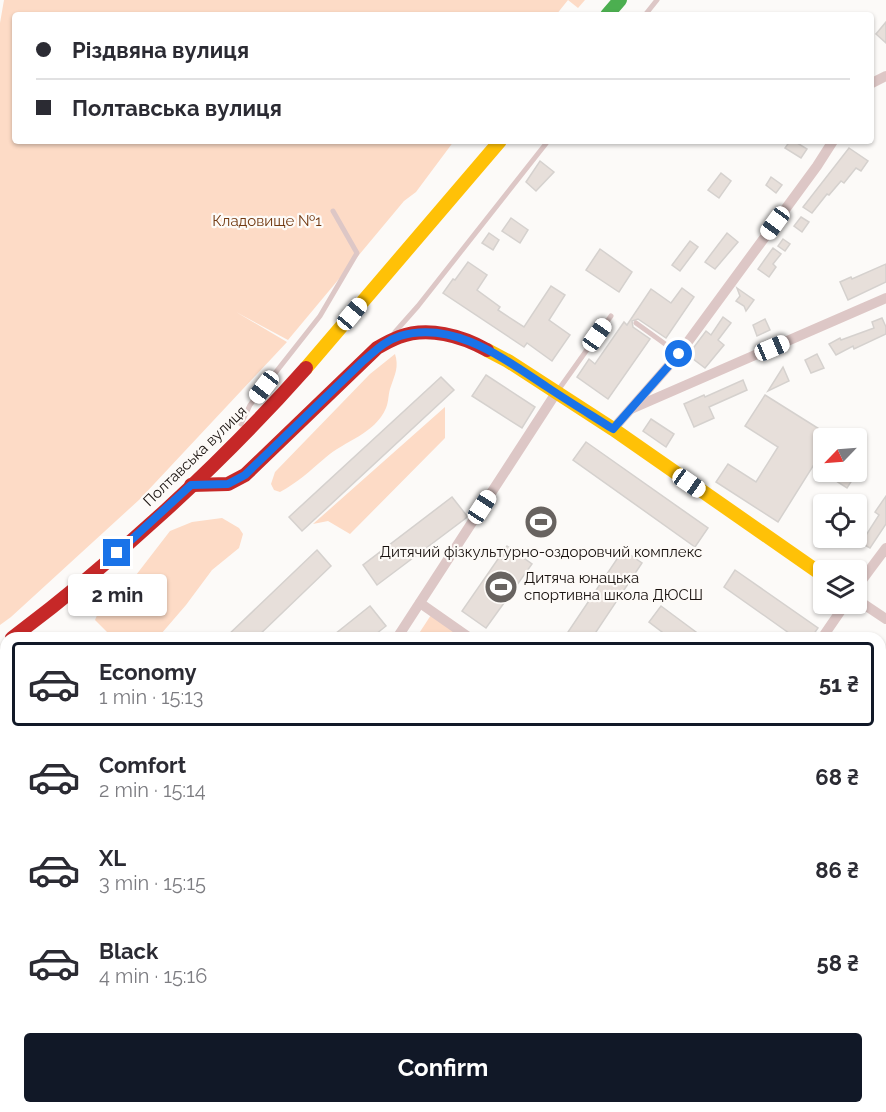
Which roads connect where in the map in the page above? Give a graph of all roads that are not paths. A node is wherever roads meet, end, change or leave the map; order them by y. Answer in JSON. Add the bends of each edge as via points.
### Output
{"nodes":[{"id":1,"x":620,"y":0,"type":"edge"},
{"id":2,"x":657,"y":0,"type":"edge"},
{"id":3,"x":610,"y":12,"type":"edge"},
{"id":4,"x":647,"y":12,"type":"edge"},
{"id":5,"x":497,"y":144,"type":"edge"},
{"id":6,"x":546,"y":144,"type":"edge"},
{"id":7,"x":831,"y":144,"type":"edge"},
{"id":8,"x":333,"y":211,"type":"dead end"},
{"id":9,"x":886,"y":298,"type":"edge"},
{"id":10,"x":611,"y":316,"type":"dead end"},
{"id":11,"x":636,"y":324,"type":"dead end"},
{"id":12,"x":387,"y":342,"type":"junction"},
{"id":13,"x":679,"y":354,"type":"junction"},
{"id":14,"x":556,"y":393,"type":"junction"},
{"id":15,"x":628,"y":411,"type":"junction"},
{"id":16,"x":613,"y":429,"type":"junction"},
{"id":17,"x":232,"y":445,"type":"junction"},
{"id":18,"x":191,"y":485,"type":"junction"},
{"id":19,"x":886,"y":548,"type":"edge"},
{"id":20,"x":813,"y":568,"type":"edge"},
{"id":21,"x":867,"y":573,"type":"edge"},
{"id":22,"x":420,"y":603,"type":"junction"},
{"id":23,"x":867,"y":606,"type":"edge"},
{"id":24,"x":838,"y":614,"type":"edge"},
{"id":25,"x":886,"y":619,"type":"edge"},
{"id":26,"x":20,"y":632,"type":"edge"},
{"id":27,"x":401,"y":632,"type":"edge"},
{"id":28,"x":461,"y":632,"type":"edge"},
{"id":29,"x":826,"y":632,"type":"edge"}],
"edges":[{"from":1,"to":3,"type":"main road"},
{"from":2,"to":4,"type":"lane"},
{"from":5,"to":17,"type":"main road","name":"Полтавська вулиця","via":[[308,366]]},
{"from":6,"to":12,"type":"lane"},
{"from":7,"to":13,"type":"street"},
{"from":8,"to":17,"type":"lane","via":[[357,253],[320,316],[250,405]]},
{"from":9,"to":15,"type":"street"},
{"from":10,"to":14,"type":"lane"},
{"from":11,"to":13,"type":"lane"},
{"from":12,"to":14,"type":"main road","via":[[409,334],[454,335],[508,361]]},
{"from":12,"to":18,"type":"main road","via":[[245,475],[228,484]]},
{"from":13,"to":15,"type":"street"},
{"from":14,"to":16,"type":"main road"},
{"from":14,"to":22,"type":"street"},
{"from":15,"to":16,"type":"street"},
{"from":16,"to":20,"type":"main road"},
{"from":17,"to":18,"type":"main road","name":"Полтавська вулиця"},
{"from":18,"to":26,"type":"main road","name":"Полтавська вулиця","via":[[101,567]]},
{"from":19,"to":21,"type":"street"},
{"from":22,"to":27,"type":"street"},
{"from":22,"to":28,"type":"street"},
{"from":23,"to":25,"type":"street"},
{"from":24,"to":29,"type":"street"}]}
